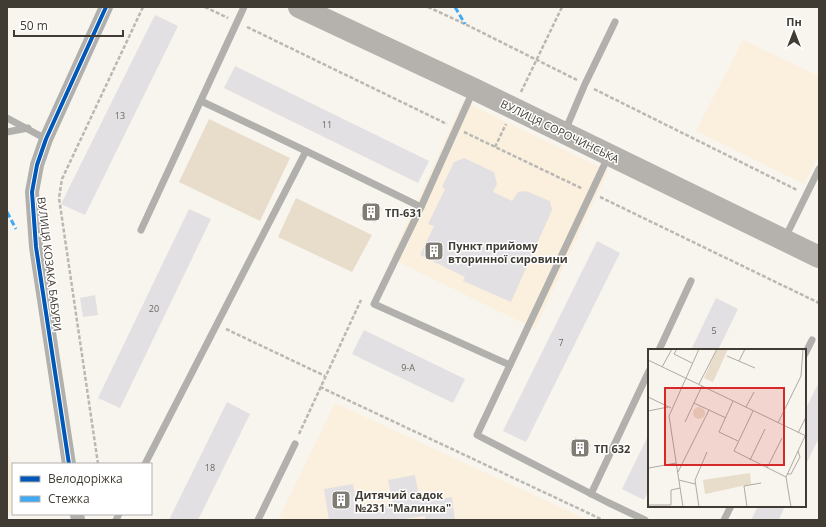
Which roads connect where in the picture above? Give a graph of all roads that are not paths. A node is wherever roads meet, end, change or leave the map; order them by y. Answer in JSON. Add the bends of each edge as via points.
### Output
{"nodes":[{"id":1,"x":106,"y":7,"type":"edge"},
{"id":2,"x":244,"y":7,"type":"edge"},
{"id":3,"x":299,"y":7,"type":"edge"},
{"id":4,"x":615,"y":22,"type":"dead end"},
{"id":5,"x":474,"y":89,"type":"junction"},
{"id":6,"x":201,"y":101,"type":"junction"},
{"id":7,"x":7,"y":118,"type":"edge"},
{"id":8,"x":29,"y":128,"type":"junction"},
{"id":9,"x":7,"y":132,"type":"edge"},
{"id":10,"x":565,"y":133,"type":"junction"},
{"id":11,"x":46,"y":139,"type":"junction"},
{"id":12,"x":306,"y":151,"type":"junction"},
{"id":13,"x":609,"y":154,"type":"junction"},
{"id":14,"x":819,"y":169,"type":"edge"},
{"id":15,"x":421,"y":206,"type":"junction"},
{"id":16,"x":141,"y":230,"type":"dead end"},
{"id":17,"x":784,"y":240,"type":"junction"},
{"id":18,"x":819,"y":258,"type":"edge"},
{"id":19,"x":691,"y":281,"type":"dead end"},
{"id":20,"x":812,"y":340,"type":"dead end"},
{"id":21,"x":659,"y":349,"type":"edge"},
{"id":22,"x":806,"y":352,"type":"edge"},
{"id":23,"x":510,"y":365,"type":"junction"},
{"id":24,"x":648,"y":373,"type":"edge"},
{"id":25,"x":295,"y":444,"type":"road end"},
{"id":26,"x":69,"y":463,"type":"edge"},
{"id":27,"x":146,"y":463,"type":"edge"},
{"id":28,"x":591,"y":494,"type":"junction"},
{"id":29,"x":730,"y":507,"type":"edge"},
{"id":30,"x":258,"y":520,"type":"edge"},
{"id":31,"x":645,"y":520,"type":"edge"},
{"id":32,"x":724,"y":520,"type":"edge"}],
"edges":[{"from":1,"to":11,"type":"street","name":"ВУЛИЦЯ КОЗАКА БАБУРИ"},
{"from":2,"to":6,"type":"lane"},
{"from":3,"to":5,"type":"main road","name":"ВУЛИЦЯ СОРОЧИНСЬКА"},
{"from":4,"to":10,"type":"lane"},
{"from":5,"to":10,"type":"main road","name":"ВУЛИЦЯ СОРОЧИНСЬКА"},
{"from":5,"to":15,"type":"lane"},
{"from":6,"to":12,"type":"lane"},
{"from":6,"to":16,"type":"lane"},
{"from":7,"to":8,"type":"lane"},
{"from":8,"to":9,"type":"lane"},
{"from":8,"to":11,"type":"lane"},
{"from":10,"to":13,"type":"main road","name":"ВУЛИЦЯ СОРОЧИНСЬКА"},
{"from":11,"to":26,"type":"street","name":"ВУЛИЦЯ КОЗАКА БАБУРИ","via":[[37,165],[32,192],[33,215]]},
{"from":12,"to":15,"type":"lane"},
{"from":12,"to":27,"type":"lane"},
{"from":13,"to":17,"type":"main road","name":"ВУЛИЦЯ СОРОЧИНСЬКА"},
{"from":13,"to":23,"type":"lane"},
{"from":14,"to":17,"type":"lane"},
{"from":15,"to":23,"type":"lane","via":[[374,304]]},
{"from":17,"to":18,"type":"main road","name":"ВУЛИЦЯ СОРОЧИНСЬКА"},
{"from":19,"to":21,"type":"lane"},
{"from":20,"to":22,"type":"lane"},
{"from":23,"to":28,"type":"lane","via":[[477,435]]},
{"from":24,"to":28,"type":"lane"},
{"from":25,"to":30,"type":"lane"},
{"from":28,"to":31,"type":"lane"},
{"from":29,"to":32,"type":"lane"}]}
